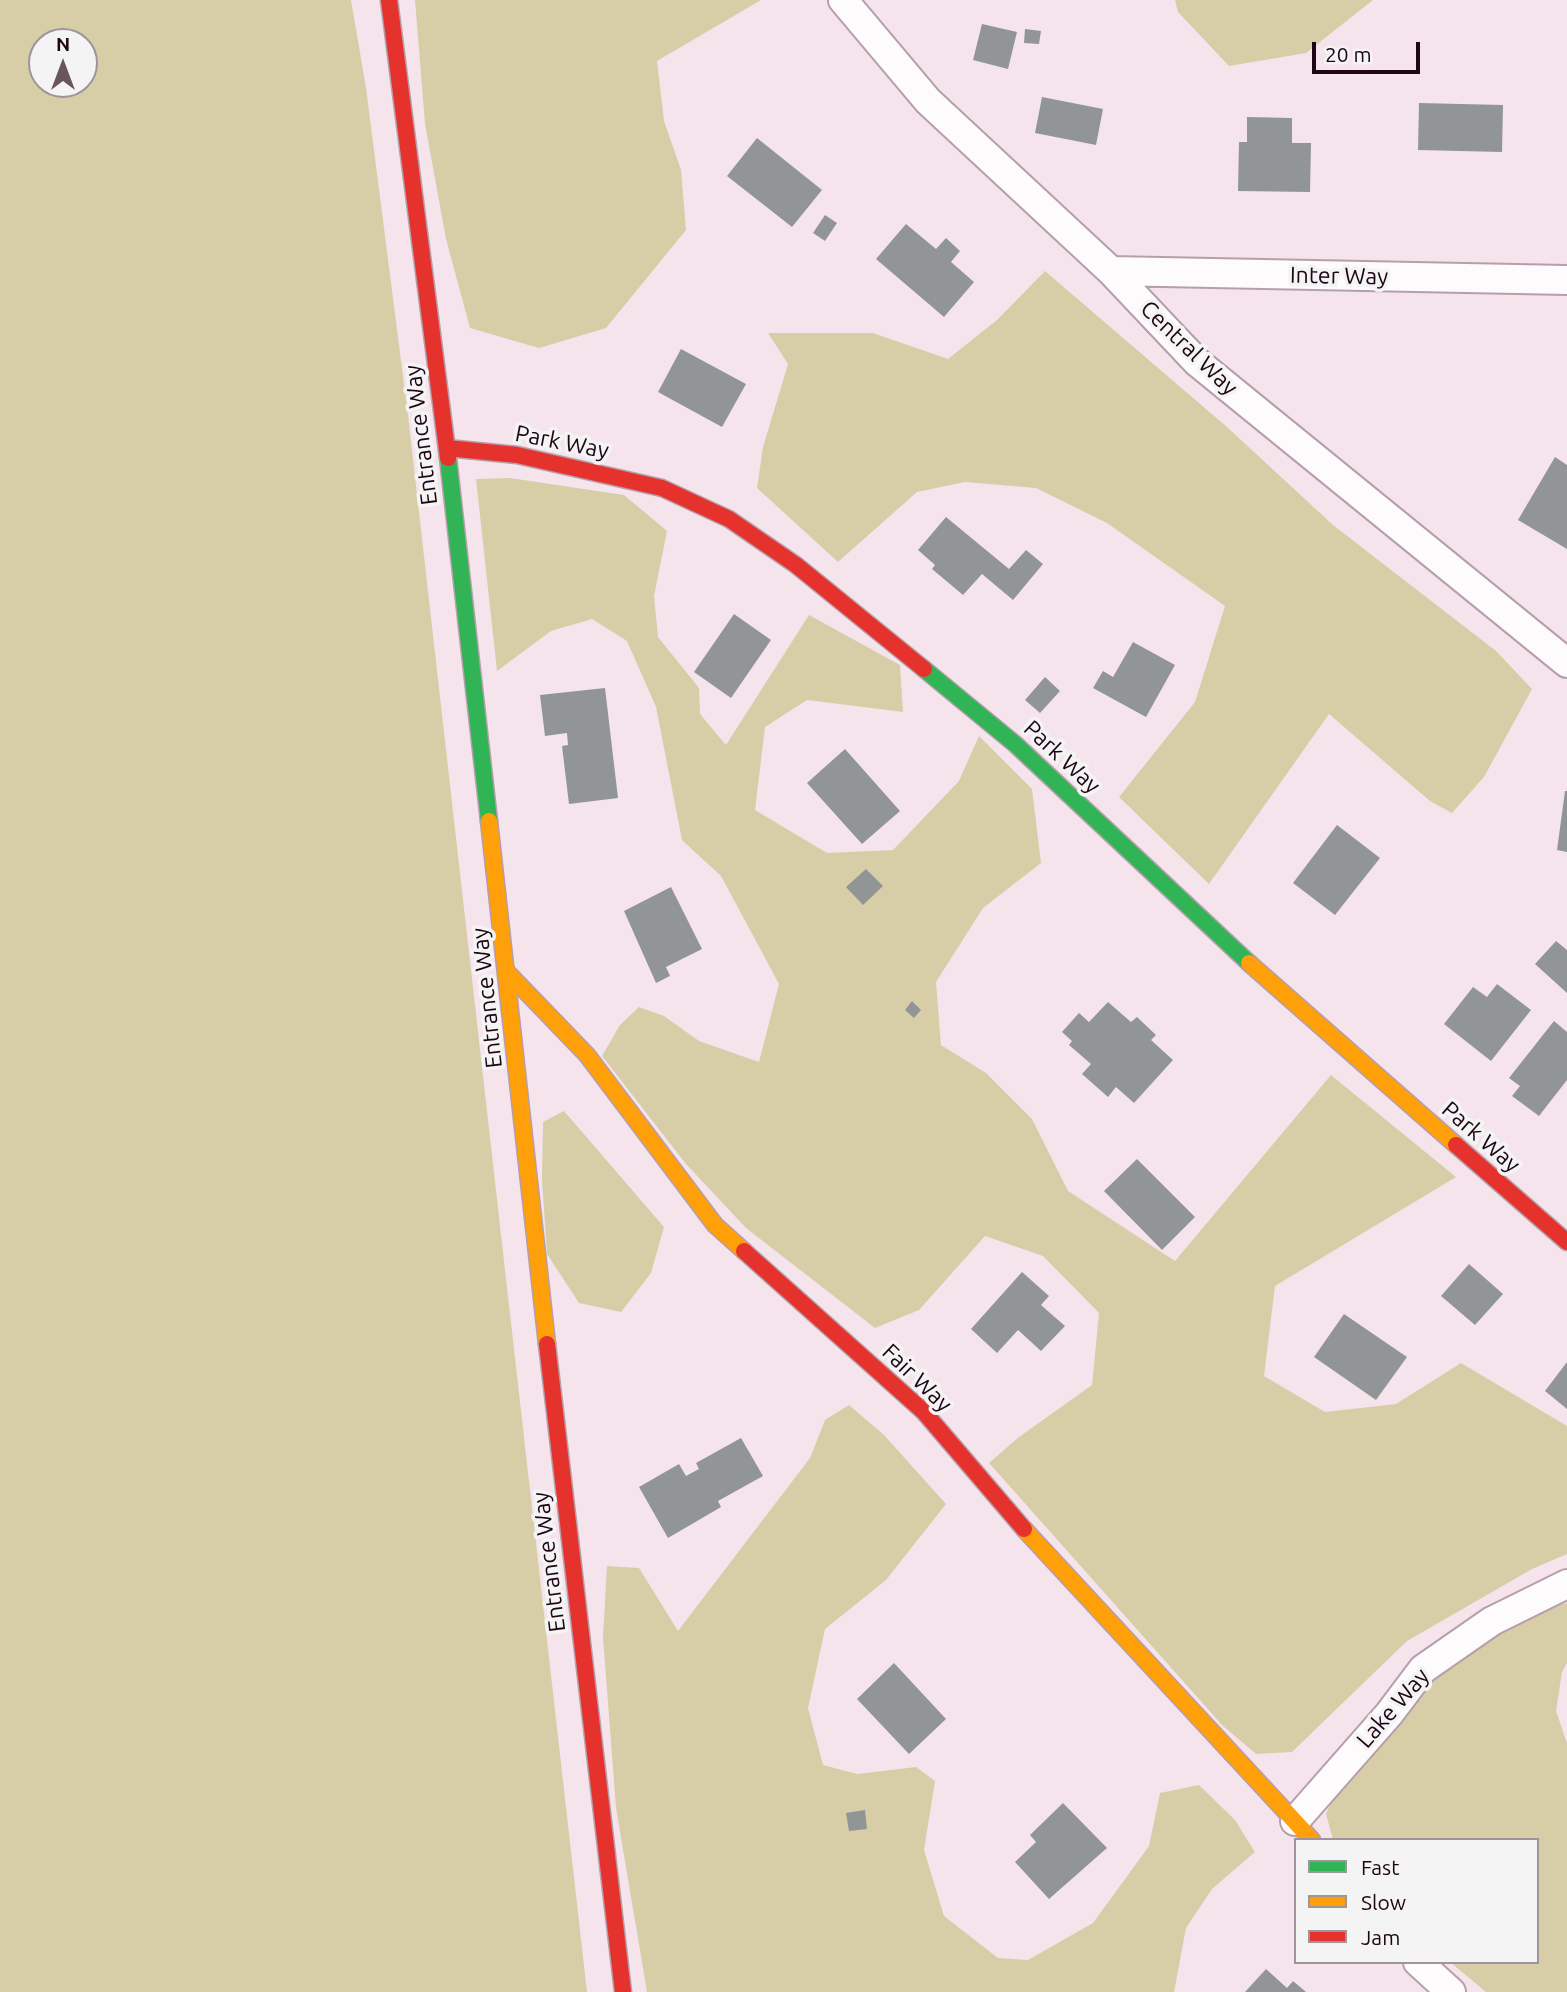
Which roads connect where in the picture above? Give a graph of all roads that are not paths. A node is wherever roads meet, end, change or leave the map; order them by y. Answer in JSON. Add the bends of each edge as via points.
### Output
{"nodes":[{"id":1,"x":389,"y":0,"type":"edge"},
{"id":2,"x":843,"y":0,"type":"edge"},
{"id":3,"x":1111,"y":271,"type":"junction"},
{"id":4,"x":1567,"y":280,"type":"edge"},
{"id":5,"x":447,"y":448,"type":"junction"},
{"id":6,"x":1567,"y":663,"type":"edge"},
{"id":7,"x":507,"y":972,"type":"junction"},
{"id":8,"x":1567,"y":1241,"type":"edge"},
{"id":9,"x":1567,"y":1584,"type":"edge"},
{"id":10,"x":1303,"y":1830,"type":"edge"},
{"id":11,"x":1420,"y":1964,"type":"edge"},
{"id":12,"x":623,"y":1992,"type":"edge"},
{"id":13,"x":1451,"y":1992,"type":"edge"}],
"edges":[{"from":1,"to":5,"type":"street","name":"Entrance Way"},
{"from":2,"to":3,"type":"street","name":"Central Way","via":[[928,101]]},
{"from":3,"to":4,"type":"street","name":"Inter Way"},
{"from":3,"to":6,"type":"street","name":"Central Way","via":[[1197,362]]},
{"from":5,"to":7,"type":"street","name":"Entrance Way"},
{"from":5,"to":8,"type":"street","name":"Park Way","via":[[517,455],[663,488],[729,519],[796,565],[1015,744],[1284,996]]},
{"from":7,"to":10,"type":"street","name":"Fair Way","via":[[587,1055],[715,1225],[924,1412],[1061,1573]]},
{"from":7,"to":12,"type":"street","name":"Entrance Way"},
{"from":9,"to":10,"type":"street","name":"Lake Way","via":[[1492,1621],[1423,1669]]},
{"from":11,"to":13,"type":"street"}]}
